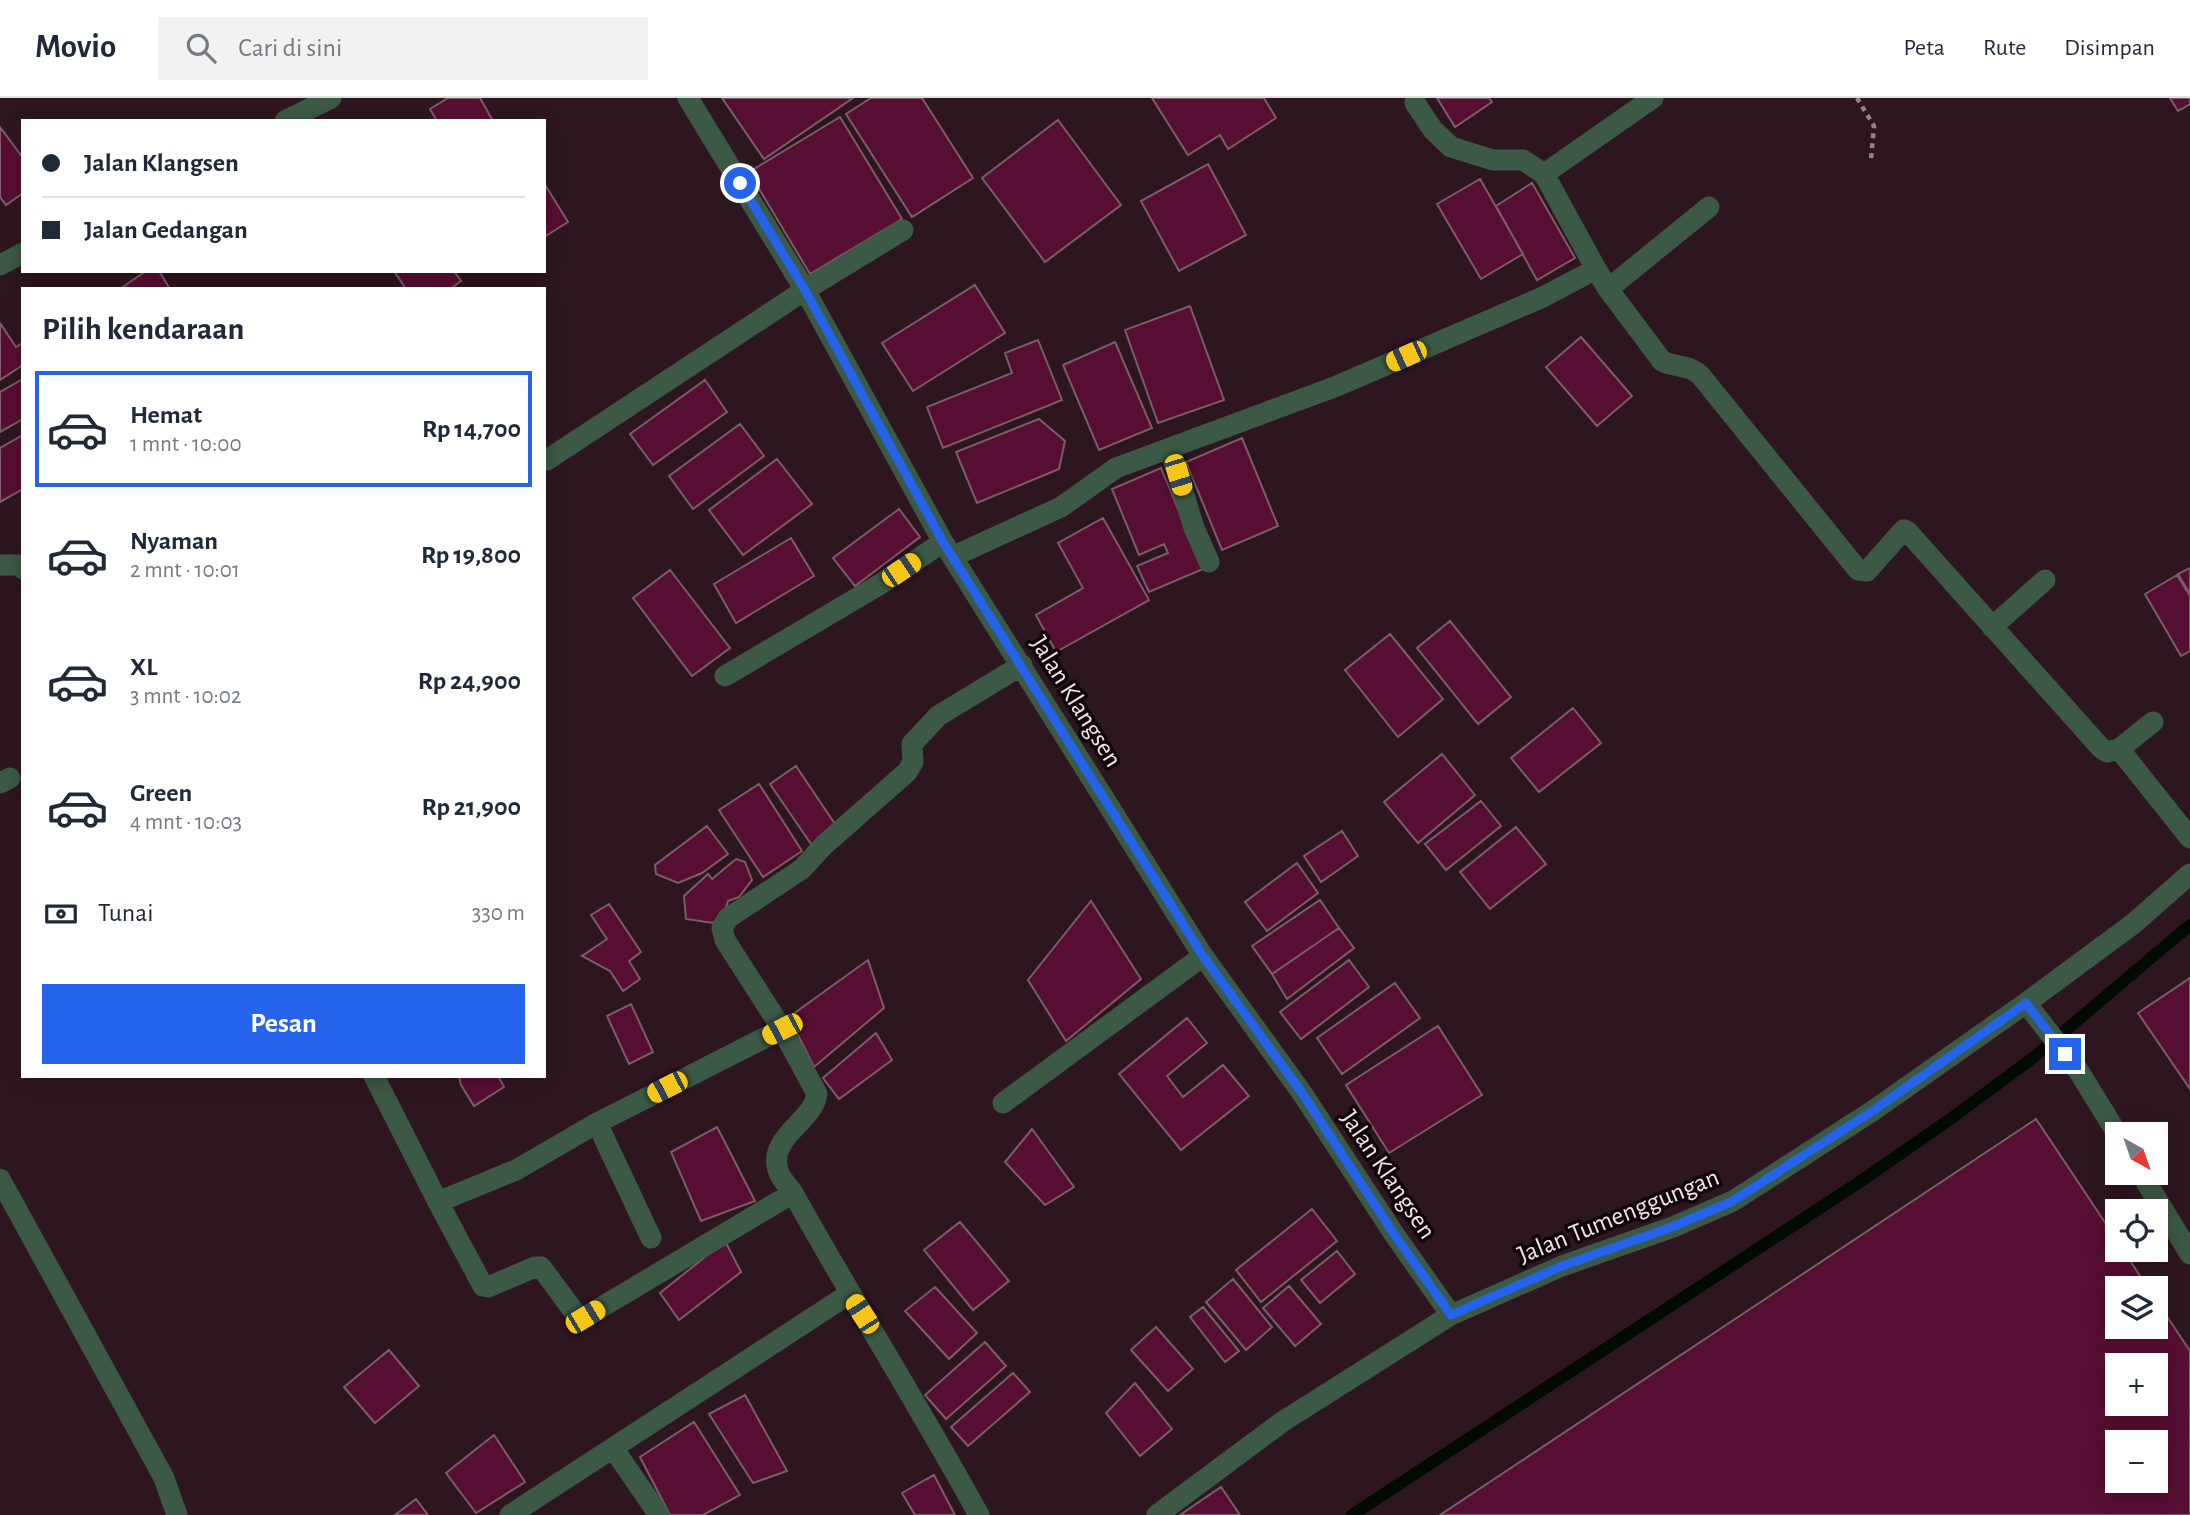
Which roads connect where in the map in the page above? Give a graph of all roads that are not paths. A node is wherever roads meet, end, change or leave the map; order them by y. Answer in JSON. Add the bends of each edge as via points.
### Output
{"nodes":[{"id":1,"x":331,"y":98,"type":"edge"},
{"id":2,"x":688,"y":98,"type":"edge"},
{"id":3,"x":1653,"y":98,"type":"edge"},
{"id":4,"x":1415,"y":103,"type":"dead end"},
{"id":5,"x":289,"y":119,"type":"edge"},
{"id":6,"x":1544,"y":174,"type":"junction"},
{"id":7,"x":1709,"y":208,"type":"dead end"},
{"id":8,"x":904,"y":230,"type":"dead end"},
{"id":9,"x":21,"y":254,"type":"edge"},
{"id":10,"x":0,"y":265,"type":"edge"},
{"id":11,"x":1596,"y":269,"type":"junction"},
{"id":12,"x":1608,"y":289,"type":"junction"},
{"id":13,"x":805,"y":290,"type":"junction"},
{"id":14,"x":1170,"y":449,"type":"junction"},
{"id":15,"x":547,"y":460,"type":"dead end"},
{"id":16,"x":949,"y":549,"type":"junction"},
{"id":17,"x":1209,"y":562,"type":"dead end"},
{"id":18,"x":0,"y":565,"type":"edge"},
{"id":19,"x":21,"y":566,"type":"edge"},
{"id":20,"x":2045,"y":580,"type":"dead end"},
{"id":21,"x":1992,"y":628,"type":"junction"},
{"id":22,"x":1022,"y":665,"type":"junction"},
{"id":23,"x":725,"y":676,"type":"dead end"},
{"id":24,"x":2153,"y":722,"type":"dead end"},
{"id":25,"x":2119,"y":749,"type":"junction"},
{"id":26,"x":2190,"y":838,"type":"edge"},
{"id":27,"x":2190,"y":874,"type":"edge"},
{"id":28,"x":1203,"y":956,"type":"junction"},
{"id":29,"x":2026,"y":1003,"type":"junction"},
{"id":30,"x":782,"y":1029,"type":"junction"},
{"id":31,"x":375,"y":1078,"type":"edge"},
{"id":32,"x":1003,"y":1103,"type":"dead end"},
{"id":33,"x":2110,"y":1122,"type":"edge"},
{"id":34,"x":597,"y":1123,"type":"junction"},
{"id":35,"x":0,"y":1179,"type":"edge"},
{"id":36,"x":2148,"y":1185,"type":"edge"},
{"id":37,"x":793,"y":1193,"type":"junction"},
{"id":38,"x":438,"y":1202,"type":"junction"},
{"id":39,"x":651,"y":1238,"type":"dead end"},
{"id":40,"x":2190,"y":1254,"type":"edge"},
{"id":41,"x":849,"y":1294,"type":"junction"},
{"id":42,"x":1451,"y":1315,"type":"junction"},
{"id":43,"x":613,"y":1448,"type":"junction"},
{"id":44,"x":177,"y":1515,"type":"edge"},
{"id":45,"x":510,"y":1515,"type":"edge"},
{"id":46,"x":659,"y":1515,"type":"edge"},
{"id":47,"x":979,"y":1515,"type":"edge"},
{"id":48,"x":1157,"y":1515,"type":"edge"}],
"edges":[{"from":1,"to":5,"type":"street"},
{"from":2,"to":13,"type":"street","name":"Jalan Klangsen"},
{"from":3,"to":6,"type":"street"},
{"from":4,"to":6,"type":"street","via":[[1451,147],[1493,160],[1523,160]]},
{"from":6,"to":11,"type":"street"},
{"from":7,"to":12,"type":"street"},
{"from":8,"to":13,"type":"street"},
{"from":9,"to":10,"type":"street"},
{"from":11,"to":12,"type":"street"},
{"from":11,"to":14,"type":"street","via":[[1543,297],[1338,386]]},
{"from":12,"to":21,"type":"street","via":[[1662,361],[1689,366],[1701,376],[1858,570],[1867,571],[1904,530]]},
{"from":13,"to":15,"type":"street"},
{"from":13,"to":16,"type":"street","name":"Jalan Klangsen"},
{"from":14,"to":16,"type":"street","via":[[1116,468],[1061,507]]},
{"from":14,"to":17,"type":"street"},
{"from":16,"to":22,"type":"street","name":"Jalan Klangsen"},
{"from":16,"to":23,"type":"street","via":[[880,584]]},
{"from":18,"to":19,"type":"street"},
{"from":20,"to":21,"type":"street"},
{"from":21,"to":25,"type":"street","via":[[2101,748],[2107,752]]},
{"from":22,"to":28,"type":"street","name":"Jalan Klangsen"},
{"from":22,"to":30,"type":"street","via":[[938,716],[912,744],[913,762],[907,772],[802,869],[728,918],[722,928],[725,940]]},
{"from":24,"to":25,"type":"street"},
{"from":25,"to":26,"type":"street"},
{"from":27,"to":29,"type":"street","name":"Jalan Tumenggungan","via":[[2133,924]]},
{"from":28,"to":32,"type":"street"},
{"from":28,"to":42,"type":"street","name":"Jalan Klangsen","via":[[1302,1093]]},
{"from":29,"to":33,"type":"street","via":[[2078,1070]]},
{"from":29,"to":42,"type":"street","name":"Jalan Tumenggungan","via":[[1874,1110],[1733,1201],[1562,1266]]},
{"from":30,"to":34,"type":"street"},
{"from":30,"to":37,"type":"street","via":[[817,1094],[813,1108],[781,1144],[777,1158],[778,1170]]},
{"from":31,"to":38,"type":"street"},
{"from":34,"to":38,"type":"street","via":[[516,1170]]},
{"from":34,"to":39,"type":"street"},
{"from":35,"to":44,"type":"street","via":[[164,1478]]},
{"from":36,"to":40,"type":"street"},
{"from":37,"to":38,"type":"street","via":[[585,1317],[578,1317],[541,1267],[483,1286]]},
{"from":37,"to":41,"type":"street"},
{"from":41,"to":43,"type":"street"},
{"from":41,"to":47,"type":"street","via":[[900,1373]]},
{"from":42,"to":48,"type":"street","name":"Jalan Tumenggungan","via":[[1282,1422]]},
{"from":43,"to":45,"type":"street"},
{"from":43,"to":46,"type":"street"}]}
